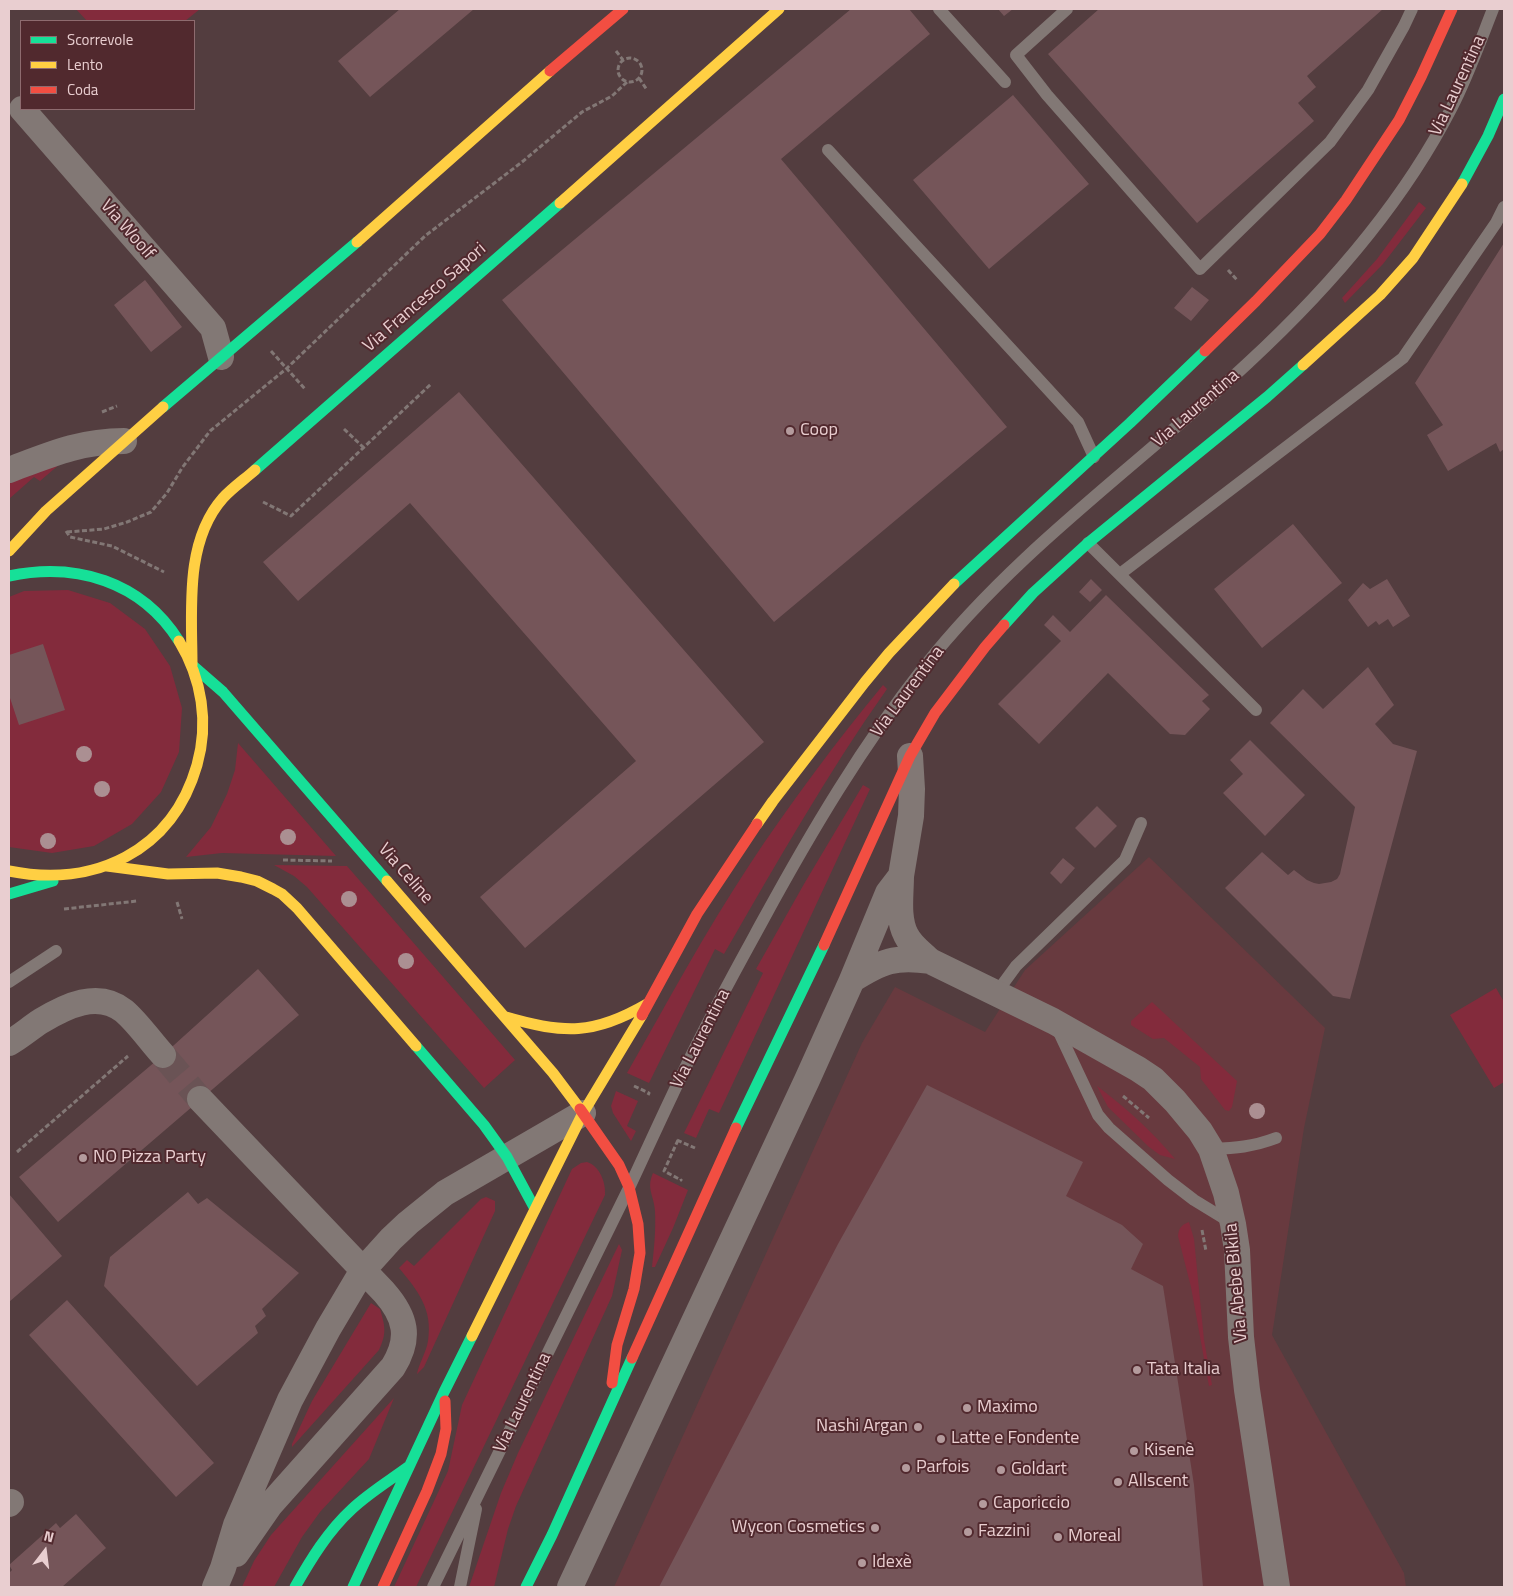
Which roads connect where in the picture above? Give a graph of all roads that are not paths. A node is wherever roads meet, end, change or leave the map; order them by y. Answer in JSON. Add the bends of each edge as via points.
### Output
{"nodes":[{"id":1,"x":624,"y":9,"type":"edge"},
{"id":2,"x":779,"y":9,"type":"edge"},
{"id":3,"x":939,"y":9,"type":"edge"},
{"id":4,"x":1067,"y":9,"type":"edge"},
{"id":5,"x":1412,"y":9,"type":"edge"},
{"id":6,"x":1452,"y":9,"type":"edge"},
{"id":7,"x":1492,"y":9,"type":"edge"},
{"id":8,"x":1005,"y":82,"type":"dead end"},
{"id":9,"x":9,"y":94,"type":"edge"},
{"id":10,"x":1504,"y":99,"type":"edge"},
{"id":11,"x":20,"y":108,"type":"edge"},
{"id":12,"x":22,"y":110,"type":"edge"},
{"id":13,"x":828,"y":150,"type":"dead end"},
{"id":14,"x":1504,"y":207,"type":"edge"},
{"id":15,"x":221,"y":357,"type":"junction"},
{"id":16,"x":124,"y":441,"type":"junction"},
{"id":17,"x":1094,"y":456,"type":"junction"},
{"id":18,"x":9,"y":470,"type":"edge"},
{"id":19,"x":1088,"y":543,"type":"junction"},
{"id":20,"x":9,"y":551,"type":"edge"},
{"id":21,"x":1120,"y":574,"type":"junction"},
{"id":22,"x":9,"y":576,"type":"edge"},
{"id":23,"x":192,"y":665,"type":"junction"},
{"id":24,"x":1256,"y":710,"type":"dead end"},
{"id":25,"x":910,"y":756,"type":"junction"},
{"id":26,"x":1141,"y":823,"type":"dead end"},
{"id":27,"x":107,"y":866,"type":"junction"},
{"id":28,"x":9,"y":871,"type":"edge"},
{"id":29,"x":69,"y":876,"type":"junction"},
{"id":30,"x":901,"y":876,"type":"junction"},
{"id":31,"x":9,"y":894,"type":"edge"},
{"id":32,"x":56,"y":951,"type":"dead end"},
{"id":33,"x":930,"y":961,"type":"junction"},
{"id":34,"x":852,"y":980,"type":"junction"},
{"id":35,"x":9,"y":982,"type":"edge"},
{"id":36,"x":997,"y":992,"type":"junction"},
{"id":37,"x":648,"y":1003,"type":"junction"},
{"id":38,"x":506,"y":1017,"type":"junction"},
{"id":39,"x":1053,"y":1021,"type":"junction"},
{"id":40,"x":9,"y":1042,"type":"edge"},
{"id":41,"x":163,"y":1055,"type":"tunnel mouth"},
{"id":42,"x":200,"y":1099,"type":"tunnel mouth"},
{"id":43,"x":583,"y":1113,"type":"junction"},
{"id":44,"x":1276,"y":1138,"type":"dead end"},
{"id":45,"x":1210,"y":1149,"type":"junction"},
{"id":46,"x":507,"y":1157,"type":"junction"},
{"id":47,"x":629,"y":1186,"type":"junction"},
{"id":48,"x":535,"y":1209,"type":"junction"},
{"id":49,"x":1233,"y":1224,"type":"junction"},
{"id":50,"x":363,"y":1270,"type":"junction"},
{"id":51,"x":444,"y":1392,"type":"junction"},
{"id":52,"x":612,"y":1402,"type":"junction"},
{"id":53,"x":409,"y":1466,"type":"junction"},
{"id":54,"x":479,"y":1492,"type":"junction"},
{"id":55,"x":219,"y":1578,"type":"edge"},
{"id":56,"x":295,"y":1587,"type":"edge"},
{"id":57,"x":353,"y":1587,"type":"edge"},
{"id":58,"x":383,"y":1587,"type":"edge"},
{"id":59,"x":433,"y":1587,"type":"edge"},
{"id":60,"x":460,"y":1587,"type":"edge"},
{"id":61,"x":526,"y":1587,"type":"edge"},
{"id":62,"x":570,"y":1587,"type":"edge"},
{"id":63,"x":1277,"y":1587,"type":"edge"}],
"edges":[{"from":1,"to":15,"type":"street","via":[[346,253]]},
{"from":2,"to":23,"type":"street","name":"Via Francesco Sapori","via":[[224,498],[211,514],[196,551]]},
{"from":3,"to":8,"type":"lane"},
{"from":4,"to":5,"type":"lane","via":[[1016,55],[1200,269],[1330,142],[1368,90]]},
{"from":6,"to":17,"type":"street","name":"Via Laurentina","via":[[1399,120],[1320,234],[1256,301]]},
{"from":7,"to":47,"type":"lane","name":"Via Laurentina","via":[[1444,122],[1400,192],[1342,267],[1245,366],[997,586],[943,644],[895,706],[838,790],[789,872],[695,1047]]},
{"from":9,"to":11,"type":"street","name":"Via Woolf"},
{"from":10,"to":19,"type":"street","name":"Via Laurentina","via":[[1485,144],[1455,196],[1418,251],[1380,295],[1267,398]]},
{"from":12,"to":15,"type":"street","name":"Via Woolf","via":[[213,328]]},
{"from":13,"to":17,"type":"lane","via":[[1078,422]]},
{"from":14,"to":21,"type":"lane","via":[[1496,224],[1403,358]]},
{"from":15,"to":16,"type":"street"},
{"from":16,"to":18,"type":"street","via":[[86,443]]},
{"from":16,"to":20,"type":"street","via":[[46,511]]},
{"from":17,"to":37,"type":"street","name":"Via Laurentina","via":[[954,584],[871,674],[738,851],[697,914]]},
{"from":19,"to":21,"type":"lane"},
{"from":19,"to":25,"type":"street","name":"Via Laurentina","via":[[1033,593],[993,637],[935,712]]},
{"from":21,"to":24,"type":"lane"},
{"from":22,"to":23,"type":"street","via":[[34,571],[66,571],[115,585],[137,597],[166,622]]},
{"from":23,"to":27,"type":"street","via":[[203,700],[204,719],[201,755],[189,790],[159,832],[135,852]]},
{"from":23,"to":38,"type":"street","name":"Via Celine","via":[[223,692]]},
{"from":25,"to":30,"type":"street","via":[[911,816]]},
{"from":25,"to":52,"type":"street","name":"Via Laurentina"},
{"from":26,"to":36,"type":"lane","via":[[1125,860],[1016,966]]},
{"from":27,"to":29,"type":"street"},
{"from":27,"to":46,"type":"street","via":[[168,874],[227,874],[257,881],[282,894],[465,1103]]},
{"from":28,"to":29,"type":"street","via":[[36,876]]},
{"from":29,"to":31,"type":"street"},
{"from":30,"to":33,"type":"street","name":"Via Abebe Bikila","via":[[902,925],[915,948]]},
{"from":30,"to":34,"type":"street","via":[[888,894]]},
{"from":32,"to":35,"type":"lane"},
{"from":33,"to":34,"type":"street","via":[[896,959]]},
{"from":33,"to":36,"type":"street","name":"Via Abebe Bikila"},
{"from":34,"to":62,"type":"street"},
{"from":36,"to":39,"type":"street","name":"Via Abebe Bikila"},
{"from":37,"to":38,"type":"street","via":[[609,1023],[584,1028],[542,1026]]},
{"from":37,"to":43,"type":"street","name":"Via Laurentina"},
{"from":38,"to":43,"type":"street","name":"Via Celine"},
{"from":39,"to":45,"type":"street","name":"Via Abebe Bikila","via":[[1153,1079],[1175,1100]]},
{"from":39,"to":49,"type":"lane","via":[[1098,1115],[1109,1128],[1188,1195]]},
{"from":40,"to":41,"type":"street","via":[[69,1006],[98,1001],[124,1012]]},
{"from":42,"to":50,"type":"street","name":"Via Laurentina"},
{"from":43,"to":46,"type":"street","name":"Via Laurentina"},
{"from":43,"to":47,"type":"street","name":"Via Celine"},
{"from":43,"to":48,"type":"street","name":"Via Laurentina"},
{"from":44,"to":45,"type":"lane","via":[[1257,1145]]},
{"from":45,"to":49,"type":"street","name":"Via Abebe Bikila"},
{"from":46,"to":48,"type":"street"},
{"from":46,"to":50,"type":"street","name":"Via Laurentina","via":[[428,1206]]},
{"from":47,"to":52,"type":"street","name":"Via Celine","via":[[638,1224],[640,1253],[634,1289],[617,1345]]},
{"from":47,"to":54,"type":"lane","name":"Via Laurentina"},
{"from":48,"to":51,"type":"street","name":"Via Laurentina"},
{"from":49,"to":63,"type":"street","name":"Via Abebe Bikila","via":[[1247,1390]]},
{"from":50,"to":55,"type":"street","name":"Via Laurentina","via":[[290,1400],[236,1525]]},
{"from":50,"to":55,"type":"street","name":"Via Laurentina","via":[[400,1314],[405,1331],[398,1358],[270,1505]]},
{"from":51,"to":53,"type":"street","name":"Via Laurentina"},
{"from":51,"to":58,"type":"street","via":[[446,1429],[441,1454]]},
{"from":52,"to":61,"type":"street","name":"Via Laurentina"},
{"from":53,"to":56,"type":"street","via":[[342,1519]]},
{"from":53,"to":57,"type":"street","name":"Via Laurentina"},
{"from":54,"to":59,"type":"lane","name":"Via Laurentina"},
{"from":54,"to":60,"type":"lane","name":"Via Laurentina"}]}
